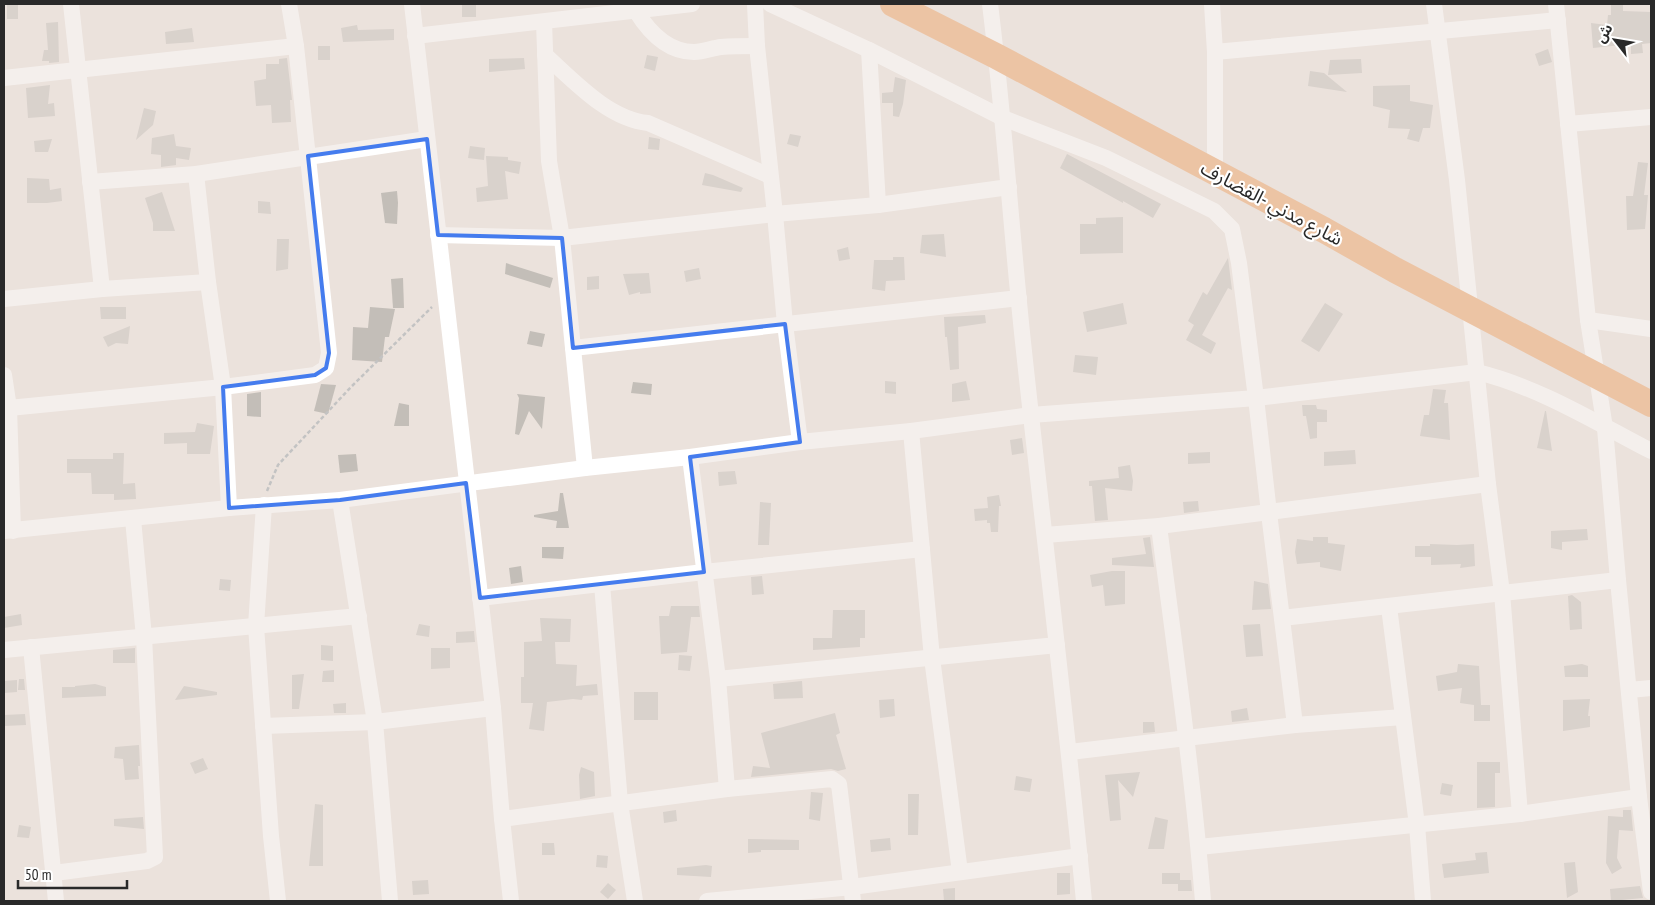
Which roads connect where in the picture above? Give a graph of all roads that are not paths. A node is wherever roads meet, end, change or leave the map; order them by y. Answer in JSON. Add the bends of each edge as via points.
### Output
{"nodes":[{"id":1,"x":71,"y":4,"type":"edge"},
{"id":2,"x":289,"y":4,"type":"edge"},
{"id":3,"x":412,"y":4,"type":"edge"},
{"id":4,"x":692,"y":4,"type":"edge"},
{"id":5,"x":755,"y":4,"type":"edge"},
{"id":6,"x":770,"y":4,"type":"edge"},
{"id":7,"x":893,"y":4,"type":"edge"},
{"id":8,"x":990,"y":4,"type":"edge"},
{"id":9,"x":1212,"y":4,"type":"edge"},
{"id":10,"x":1434,"y":4,"type":"edge"},
{"id":11,"x":636,"y":11,"type":"junction"},
{"id":12,"x":1557,"y":12,"type":"edge"},
{"id":13,"x":544,"y":22,"type":"junction"},
{"id":14,"x":1436,"y":31,"type":"junction"},
{"id":15,"x":415,"y":36,"type":"junction"},
{"id":16,"x":296,"y":46,"type":"junction"},
{"id":17,"x":757,"y":46,"type":"junction"},
{"id":18,"x":869,"y":50,"type":"junction"},
{"id":19,"x":1215,"y":52,"type":"junction"},
{"id":20,"x":545,"y":55,"type":"junction"},
{"id":21,"x":996,"y":56,"type":"junction"},
{"id":22,"x":78,"y":69,"type":"junction"},
{"id":23,"x":4,"y":78,"type":"edge"},
{"id":24,"x":1651,"y":117,"type":"edge"},
{"id":25,"x":1003,"y":118,"type":"junction"},
{"id":26,"x":1568,"y":124,"type":"junction"},
{"id":27,"x":427,"y":139,"type":"junction"},
{"id":28,"x":308,"y":156,"type":"junction"},
{"id":29,"x":1216,"y":173,"type":"junction"},
{"id":30,"x":196,"y":174,"type":"junction"},
{"id":31,"x":770,"y":176,"type":"junction"},
{"id":32,"x":90,"y":182,"type":"junction"},
{"id":33,"x":1009,"y":187,"type":"junction"},
{"id":34,"x":878,"y":205,"type":"junction"},
{"id":35,"x":775,"y":214,"type":"junction"},
{"id":36,"x":438,"y":235,"type":"junction"},
{"id":37,"x":562,"y":238,"type":"junction"},
{"id":38,"x":208,"y":282,"type":"junction"},
{"id":39,"x":102,"y":289,"type":"junction"},
{"id":40,"x":1019,"y":298,"type":"junction"},
{"id":41,"x":4,"y":299,"type":"edge"},
{"id":42,"x":1470,"y":309,"type":"junction"},
{"id":43,"x":1588,"y":320,"type":"junction"},
{"id":44,"x":785,"y":324,"type":"junction"},
{"id":45,"x":1651,"y":329,"type":"edge"},
{"id":46,"x":573,"y":348,"type":"junction"},
{"id":47,"x":1477,"y":372,"type":"junction"},
{"id":48,"x":4,"y":375,"type":"edge"},
{"id":49,"x":1597,"y":376,"type":"junction"},
{"id":50,"x":223,"y":387,"type":"junction"},
{"id":51,"x":1256,"y":398,"type":"junction"},
{"id":52,"x":1651,"y":404,"type":"edge"},
{"id":53,"x":9,"y":408,"type":"junction"},
{"id":54,"x":1031,"y":415,"type":"junction"},
{"id":55,"x":1605,"y":428,"type":"junction"},
{"id":56,"x":911,"y":431,"type":"junction"},
{"id":57,"x":800,"y":442,"type":"junction"},
{"id":58,"x":1651,"y":452,"type":"edge"},
{"id":59,"x":690,"y":456,"type":"junction"},
{"id":60,"x":585,"y":468,"type":"junction"},
{"id":61,"x":466,"y":483,"type":"junction"},
{"id":62,"x":1488,"y":484,"type":"junction"},
{"id":63,"x":340,"y":500,"type":"junction"},
{"id":64,"x":264,"y":505,"type":"junction"},
{"id":65,"x":229,"y":508,"type":"junction"},
{"id":66,"x":1268,"y":513,"type":"junction"},
{"id":67,"x":133,"y":518,"type":"junction"},
{"id":68,"x":1159,"y":526,"type":"junction"},
{"id":69,"x":8,"y":531,"type":"edge"},
{"id":70,"x":1045,"y":534,"type":"junction"},
{"id":71,"x":922,"y":550,"type":"junction"},
{"id":72,"x":704,"y":572,"type":"junction"},
{"id":73,"x":1618,"y":580,"type":"junction"},
{"id":74,"x":602,"y":584,"type":"junction"},
{"id":75,"x":1502,"y":593,"type":"junction"},
{"id":76,"x":480,"y":598,"type":"junction"},
{"id":77,"x":1389,"y":606,"type":"junction"},
{"id":78,"x":359,"y":616,"type":"junction"},
{"id":79,"x":1282,"y":618,"type":"junction"},
{"id":80,"x":256,"y":626,"type":"junction"},
{"id":81,"x":144,"y":637,"type":"junction"},
{"id":82,"x":1057,"y":645,"type":"junction"},
{"id":83,"x":31,"y":647,"type":"junction"},
{"id":84,"x":4,"y":650,"type":"edge"},
{"id":85,"x":932,"y":658,"type":"junction"},
{"id":86,"x":718,"y":679,"type":"junction"},
{"id":87,"x":1651,"y":688,"type":"edge"},
{"id":88,"x":1629,"y":690,"type":"junction"},
{"id":89,"x":493,"y":708,"type":"junction"},
{"id":90,"x":1403,"y":718,"type":"junction"},
{"id":91,"x":375,"y":722,"type":"junction"},
{"id":92,"x":1295,"y":725,"type":"junction"},
{"id":93,"x":263,"y":726,"type":"junction"},
{"id":94,"x":1186,"y":738,"type":"junction"},
{"id":95,"x":1070,"y":752,"type":"junction"},
{"id":96,"x":727,"y":789,"type":"junction"},
{"id":97,"x":1639,"y":797,"type":"junction"},
{"id":98,"x":620,"y":803,"type":"junction"},
{"id":99,"x":1520,"y":814,"type":"junction"},
{"id":100,"x":502,"y":819,"type":"junction"},
{"id":101,"x":1416,"y":825,"type":"junction"},
{"id":102,"x":1199,"y":847,"type":"junction"},
{"id":103,"x":1080,"y":856,"type":"junction"},
{"id":104,"x":960,"y":872,"type":"junction"},
{"id":105,"x":54,"y":873,"type":"junction"},
{"id":106,"x":1651,"y":892,"type":"edge"},
{"id":107,"x":853,"y":894,"type":"edge"},
{"id":108,"x":56,"y":901,"type":"edge"},
{"id":109,"x":278,"y":901,"type":"edge"},
{"id":110,"x":390,"y":901,"type":"edge"},
{"id":111,"x":511,"y":901,"type":"edge"},
{"id":112,"x":635,"y":901,"type":"edge"},
{"id":113,"x":707,"y":901,"type":"edge"},
{"id":114,"x":1084,"y":901,"type":"edge"},
{"id":115,"x":1203,"y":901,"type":"edge"},
{"id":116,"x":1423,"y":901,"type":"edge"}],
"edges":[{"from":1,"to":22,"type":"street"},
{"from":2,"to":16,"type":"street"},
{"from":3,"to":15,"type":"street"},
{"from":4,"to":11,"type":"street"},
{"from":5,"to":17,"type":"street"},
{"from":6,"to":18,"type":"street"},
{"from":7,"to":21,"type":"highway","name":"شارع مدني -القضارف"},
{"from":8,"to":21,"type":"street"},
{"from":9,"to":19,"type":"street"},
{"from":10,"to":14,"type":"street"},
{"from":11,"to":13,"type":"street"},
{"from":11,"to":17,"type":"street","via":[[658,39],[673,48],[692,52],[718,47]]},
{"from":12,"to":14,"type":"street"},
{"from":12,"to":26,"type":"street"},
{"from":13,"to":15,"type":"street"},
{"from":13,"to":20,"type":"street"},
{"from":14,"to":19,"type":"street"},
{"from":14,"to":42,"type":"street"},
{"from":15,"to":27,"type":"street"},
{"from":16,"to":22,"type":"street"},
{"from":16,"to":28,"type":"street"},
{"from":17,"to":31,"type":"street"},
{"from":18,"to":25,"type":"street"},
{"from":18,"to":34,"type":"street"},
{"from":19,"to":29,"type":"street"},
{"from":20,"to":31,"type":"street","via":[[584,90],[624,117],[648,123]]},
{"from":20,"to":37,"type":"street","via":[[549,161]]},
{"from":21,"to":25,"type":"street"},
{"from":21,"to":29,"type":"highway","name":"شارع مدني -القضارف"},
{"from":22,"to":23,"type":"street"},
{"from":22,"to":32,"type":"street"},
{"from":24,"to":26,"type":"street"},
{"from":25,"to":33,"type":"street"},
{"from":25,"to":51,"type":"street","via":[[1114,162],[1214,211],[1232,229]]},
{"from":26,"to":43,"type":"street"},
{"from":27,"to":28,"type":"street"},
{"from":27,"to":36,"type":"street"},
{"from":28,"to":30,"type":"street"},
{"from":28,"to":50,"type":"street","via":[[329,354],[326,368],[315,375]]},
{"from":29,"to":42,"type":"highway","name":"شارع مدني -القضارف"},
{"from":30,"to":32,"type":"street"},
{"from":30,"to":38,"type":"street"},
{"from":31,"to":35,"type":"street"},
{"from":32,"to":39,"type":"street"},
{"from":33,"to":34,"type":"street"},
{"from":33,"to":40,"type":"street"},
{"from":34,"to":35,"type":"street"},
{"from":35,"to":37,"type":"street"},
{"from":35,"to":44,"type":"street"},
{"from":36,"to":37,"type":"street"},
{"from":36,"to":61,"type":"street"},
{"from":37,"to":46,"type":"street"},
{"from":38,"to":39,"type":"street"},
{"from":38,"to":50,"type":"street"},
{"from":39,"to":41,"type":"street"},
{"from":40,"to":44,"type":"street"},
{"from":40,"to":54,"type":"street"},
{"from":42,"to":47,"type":"street"},
{"from":42,"to":49,"type":"highway","name":"شارع مدني -القضارف"},
{"from":43,"to":45,"type":"street"},
{"from":43,"to":49,"type":"street"},
{"from":44,"to":46,"type":"street"},
{"from":44,"to":57,"type":"street"},
{"from":46,"to":60,"type":"street"},
{"from":47,"to":51,"type":"street"},
{"from":47,"to":55,"type":"street","via":[[1505,379]]},
{"from":47,"to":62,"type":"street"},
{"from":48,"to":53,"type":"street"},
{"from":49,"to":52,"type":"highway","name":"شارع مدني -القضارف"},
{"from":49,"to":55,"type":"street"},
{"from":50,"to":53,"type":"street"},
{"from":50,"to":65,"type":"street"},
{"from":51,"to":54,"type":"street"},
{"from":51,"to":66,"type":"street"},
{"from":53,"to":69,"type":"street"},
{"from":54,"to":56,"type":"street"},
{"from":54,"to":70,"type":"street"},
{"from":55,"to":58,"type":"street"},
{"from":55,"to":73,"type":"street"},
{"from":56,"to":57,"type":"street"},
{"from":56,"to":71,"type":"street"},
{"from":57,"to":59,"type":"street"},
{"from":59,"to":60,"type":"street"},
{"from":59,"to":72,"type":"street"},
{"from":60,"to":61,"type":"street"},
{"from":61,"to":63,"type":"street"},
{"from":61,"to":76,"type":"street"},
{"from":62,"to":66,"type":"street"},
{"from":62,"to":75,"type":"street"},
{"from":63,"to":64,"type":"street"},
{"from":63,"to":78,"type":"street"},
{"from":64,"to":65,"type":"street"},
{"from":64,"to":80,"type":"street"},
{"from":65,"to":67,"type":"street"},
{"from":66,"to":68,"type":"street"},
{"from":66,"to":79,"type":"street"},
{"from":67,"to":69,"type":"street"},
{"from":67,"to":81,"type":"street"},
{"from":68,"to":70,"type":"street"},
{"from":68,"to":94,"type":"street"},
{"from":70,"to":82,"type":"street"},
{"from":71,"to":72,"type":"street"},
{"from":71,"to":85,"type":"street"},
{"from":72,"to":74,"type":"street"},
{"from":72,"to":86,"type":"street"},
{"from":73,"to":75,"type":"street"},
{"from":73,"to":88,"type":"street"},
{"from":74,"to":76,"type":"street"},
{"from":74,"to":98,"type":"street"},
{"from":75,"to":77,"type":"street"},
{"from":75,"to":99,"type":"street"},
{"from":76,"to":89,"type":"street"},
{"from":77,"to":79,"type":"street"},
{"from":77,"to":90,"type":"street"},
{"from":78,"to":80,"type":"street"},
{"from":78,"to":91,"type":"street"},
{"from":79,"to":92,"type":"street"},
{"from":80,"to":81,"type":"street"},
{"from":80,"to":93,"type":"street"},
{"from":81,"to":83,"type":"street"},
{"from":81,"to":105,"type":"street","via":[[155,857],[147,861]]},
{"from":82,"to":85,"type":"street"},
{"from":82,"to":95,"type":"street"},
{"from":83,"to":84,"type":"street"},
{"from":83,"to":105,"type":"street"},
{"from":85,"to":86,"type":"street"},
{"from":85,"to":104,"type":"street"},
{"from":86,"to":96,"type":"street"},
{"from":87,"to":88,"type":"street"},
{"from":88,"to":97,"type":"street"},
{"from":89,"to":91,"type":"street"},
{"from":89,"to":100,"type":"street"},
{"from":90,"to":92,"type":"street"},
{"from":90,"to":101,"type":"street"},
{"from":91,"to":93,"type":"street"},
{"from":91,"to":110,"type":"street"},
{"from":92,"to":94,"type":"street"},
{"from":93,"to":109,"type":"street"},
{"from":94,"to":95,"type":"street"},
{"from":94,"to":102,"type":"street"},
{"from":95,"to":103,"type":"street"},
{"from":96,"to":98,"type":"street"},
{"from":96,"to":107,"type":"street","via":[[836,781],[839,784]]},
{"from":97,"to":99,"type":"street"},
{"from":97,"to":106,"type":"street"},
{"from":98,"to":100,"type":"street"},
{"from":98,"to":112,"type":"street"},
{"from":99,"to":101,"type":"street"},
{"from":100,"to":111,"type":"street"},
{"from":101,"to":102,"type":"street"},
{"from":101,"to":116,"type":"street"},
{"from":102,"to":115,"type":"street"},
{"from":103,"to":104,"type":"street"},
{"from":103,"to":114,"type":"street"},
{"from":104,"to":107,"type":"street"},
{"from":105,"to":108,"type":"street"},
{"from":107,"to":113,"type":"street"}]}
